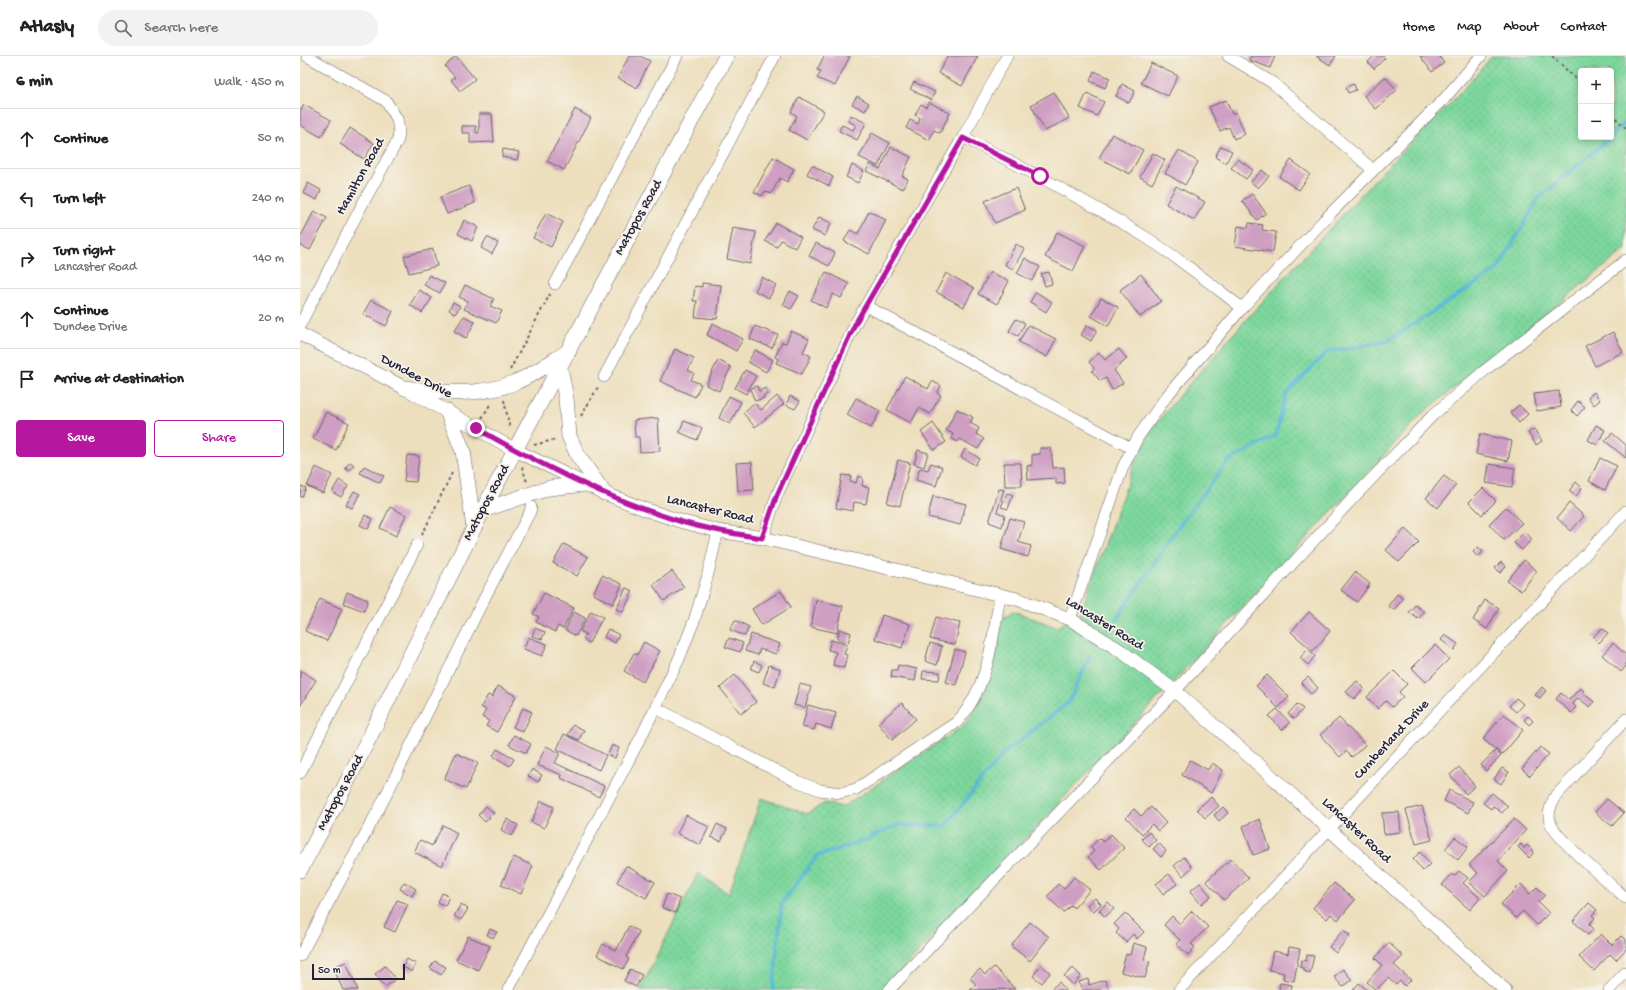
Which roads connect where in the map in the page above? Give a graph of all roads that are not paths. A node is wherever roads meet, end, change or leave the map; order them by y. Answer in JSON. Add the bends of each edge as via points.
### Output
{"nodes":[{"id":1,"x":307,"y":56,"type":"edge"},
{"id":2,"x":677,"y":56,"type":"edge"},
{"id":3,"x":726,"y":56,"type":"edge"},
{"id":4,"x":775,"y":56,"type":"edge"},
{"id":5,"x":1007,"y":56,"type":"edge"},
{"id":6,"x":1228,"y":56,"type":"edge"},
{"id":7,"x":1481,"y":56,"type":"edge"},
{"id":8,"x":963,"y":138,"type":"junction"},
{"id":9,"x":1373,"y":170,"type":"junction"},
{"id":10,"x":1626,"y":260,"type":"edge"},
{"id":11,"x":555,"y":284,"type":"dead end"},
{"id":12,"x":866,"y":306,"type":"junction"},
{"id":13,"x":1242,"y":308,"type":"junction"},
{"id":14,"x":300,"y":325,"type":"edge"},
{"id":15,"x":300,"y":334,"type":"edge"},
{"id":16,"x":570,"y":351,"type":"junction"},
{"id":17,"x":560,"y":368,"type":"junction"},
{"id":18,"x":604,"y":377,"type":"dead end"},
{"id":19,"x":404,"y":388,"type":"junction"},
{"id":20,"x":447,"y":411,"type":"junction"},
{"id":21,"x":1131,"y":448,"type":"junction"},
{"id":22,"x":515,"y":450,"type":"junction"},
{"id":23,"x":586,"y":484,"type":"junction"},
{"id":24,"x":604,"y":493,"type":"junction"},
{"id":25,"x":531,"y":500,"type":"junction"},
{"id":26,"x":483,"y":510,"type":"junction"},
{"id":27,"x":1626,"y":511,"type":"edge"},
{"id":28,"x":474,"y":528,"type":"junction"},
{"id":29,"x":718,"y":531,"type":"junction"},
{"id":30,"x":762,"y":538,"type":"junction"},
{"id":31,"x":417,"y":545,"type":"dead end"},
{"id":32,"x":1000,"y":596,"type":"junction"},
{"id":33,"x":1070,"y":619,"type":"junction"},
{"id":34,"x":1175,"y":691,"type":"junction"},
{"id":35,"x":656,"y":708,"type":"junction"},
{"id":36,"x":1626,"y":719,"type":"edge"},
{"id":37,"x":300,"y":773,"type":"edge"},
{"id":38,"x":1330,"y":829,"type":"junction"},
{"id":39,"x":300,"y":870,"type":"edge"},
{"id":40,"x":1626,"y":898,"type":"edge"},
{"id":41,"x":300,"y":956,"type":"edge"},
{"id":42,"x":1626,"y":972,"type":"edge"},
{"id":43,"x":508,"y":990,"type":"edge"},
{"id":44,"x":889,"y":990,"type":"edge"},
{"id":45,"x":1179,"y":990,"type":"edge"},
{"id":46,"x":1505,"y":990,"type":"edge"},
{"id":47,"x":1609,"y":990,"type":"edge"}],
"edges":[{"from":1,"to":14,"type":"street","name":"Hamilton Road","via":[[386,101],[396,119],[399,131],[398,140]]},
{"from":2,"to":11,"type":"street"},
{"from":3,"to":16,"type":"main road","name":"Matopos Road","via":[[608,274]]},
{"from":4,"to":18,"type":"street"},
{"from":5,"to":8,"type":"street"},
{"from":6,"to":9,"type":"street","via":[[1273,83]]},
{"from":7,"to":9,"type":"street","via":[[1445,98]]},
{"from":8,"to":12,"type":"street"},
{"from":8,"to":13,"type":"street","via":[[1040,176],[1148,239]]},
{"from":9,"to":13,"type":"street"},
{"from":10,"to":34,"type":"street","via":[[1490,366],[1433,415]]},
{"from":12,"to":21,"type":"street"},
{"from":12,"to":30,"type":"street","via":[[855,324],[777,495]]},
{"from":13,"to":21,"type":"street","via":[[1166,397]]},
{"from":15,"to":19,"type":"street","name":"Dundee Drive"},
{"from":16,"to":17,"type":"main road","name":"Matopos Road"},
{"from":16,"to":19,"type":"main road","via":[[530,376],[501,387],[471,392]]},
{"from":17,"to":22,"type":"main road","name":"Matopos Road"},
{"from":17,"to":24,"type":"main road","via":[[566,398],[569,436],[578,456]]},
{"from":19,"to":20,"type":"street","name":"Dundee Drive"},
{"from":20,"to":22,"type":"street","name":"Dundee Drive"},
{"from":20,"to":28,"type":"main road","via":[[463,451]]},
{"from":21,"to":33,"type":"street"},
{"from":22,"to":23,"type":"street","name":"Lancaster Road"},
{"from":22,"to":26,"type":"main road","name":"Matopos Road"},
{"from":23,"to":24,"type":"street","name":"Lancaster Road"},
{"from":23,"to":25,"type":"main road","via":[[548,488]]},
{"from":24,"to":29,"type":"street","name":"Lancaster Road","via":[[670,518]]},
{"from":25,"to":26,"type":"main road"},
{"from":25,"to":41,"type":"street","via":[[530,512],[382,803]]},
{"from":26,"to":28,"type":"main road","name":"Matopos Road"},
{"from":27,"to":38,"type":"street","name":"Cumberland Drive"},
{"from":28,"to":39,"type":"main road","name":"Matopos Road","via":[[340,796]]},
{"from":29,"to":30,"type":"street","name":"Lancaster Road"},
{"from":29,"to":35,"type":"street","via":[[694,621]]},
{"from":30,"to":32,"type":"street","name":"Lancaster Road"},
{"from":31,"to":37,"type":"street"},
{"from":32,"to":33,"type":"street","name":"Lancaster Road","via":[[1035,604]]},
{"from":32,"to":35,"type":"street","via":[[985,673],[964,714],[957,722],[847,792],[820,790],[794,780]]},
{"from":33,"to":34,"type":"street","name":"Lancaster Road","via":[[1121,651]]},
{"from":34,"to":38,"type":"street","name":"Lancaster Road"},
{"from":34,"to":44,"type":"street"},
{"from":35,"to":43,"type":"street"},
{"from":36,"to":40,"type":"street","via":[[1554,798],[1550,809],[1550,822],[1562,839]]},
{"from":38,"to":45,"type":"street","name":"Cumberland Drive"},
{"from":38,"to":46,"type":"street","name":"Lancaster Road"},
{"from":42,"to":47,"type":"street"}]}
